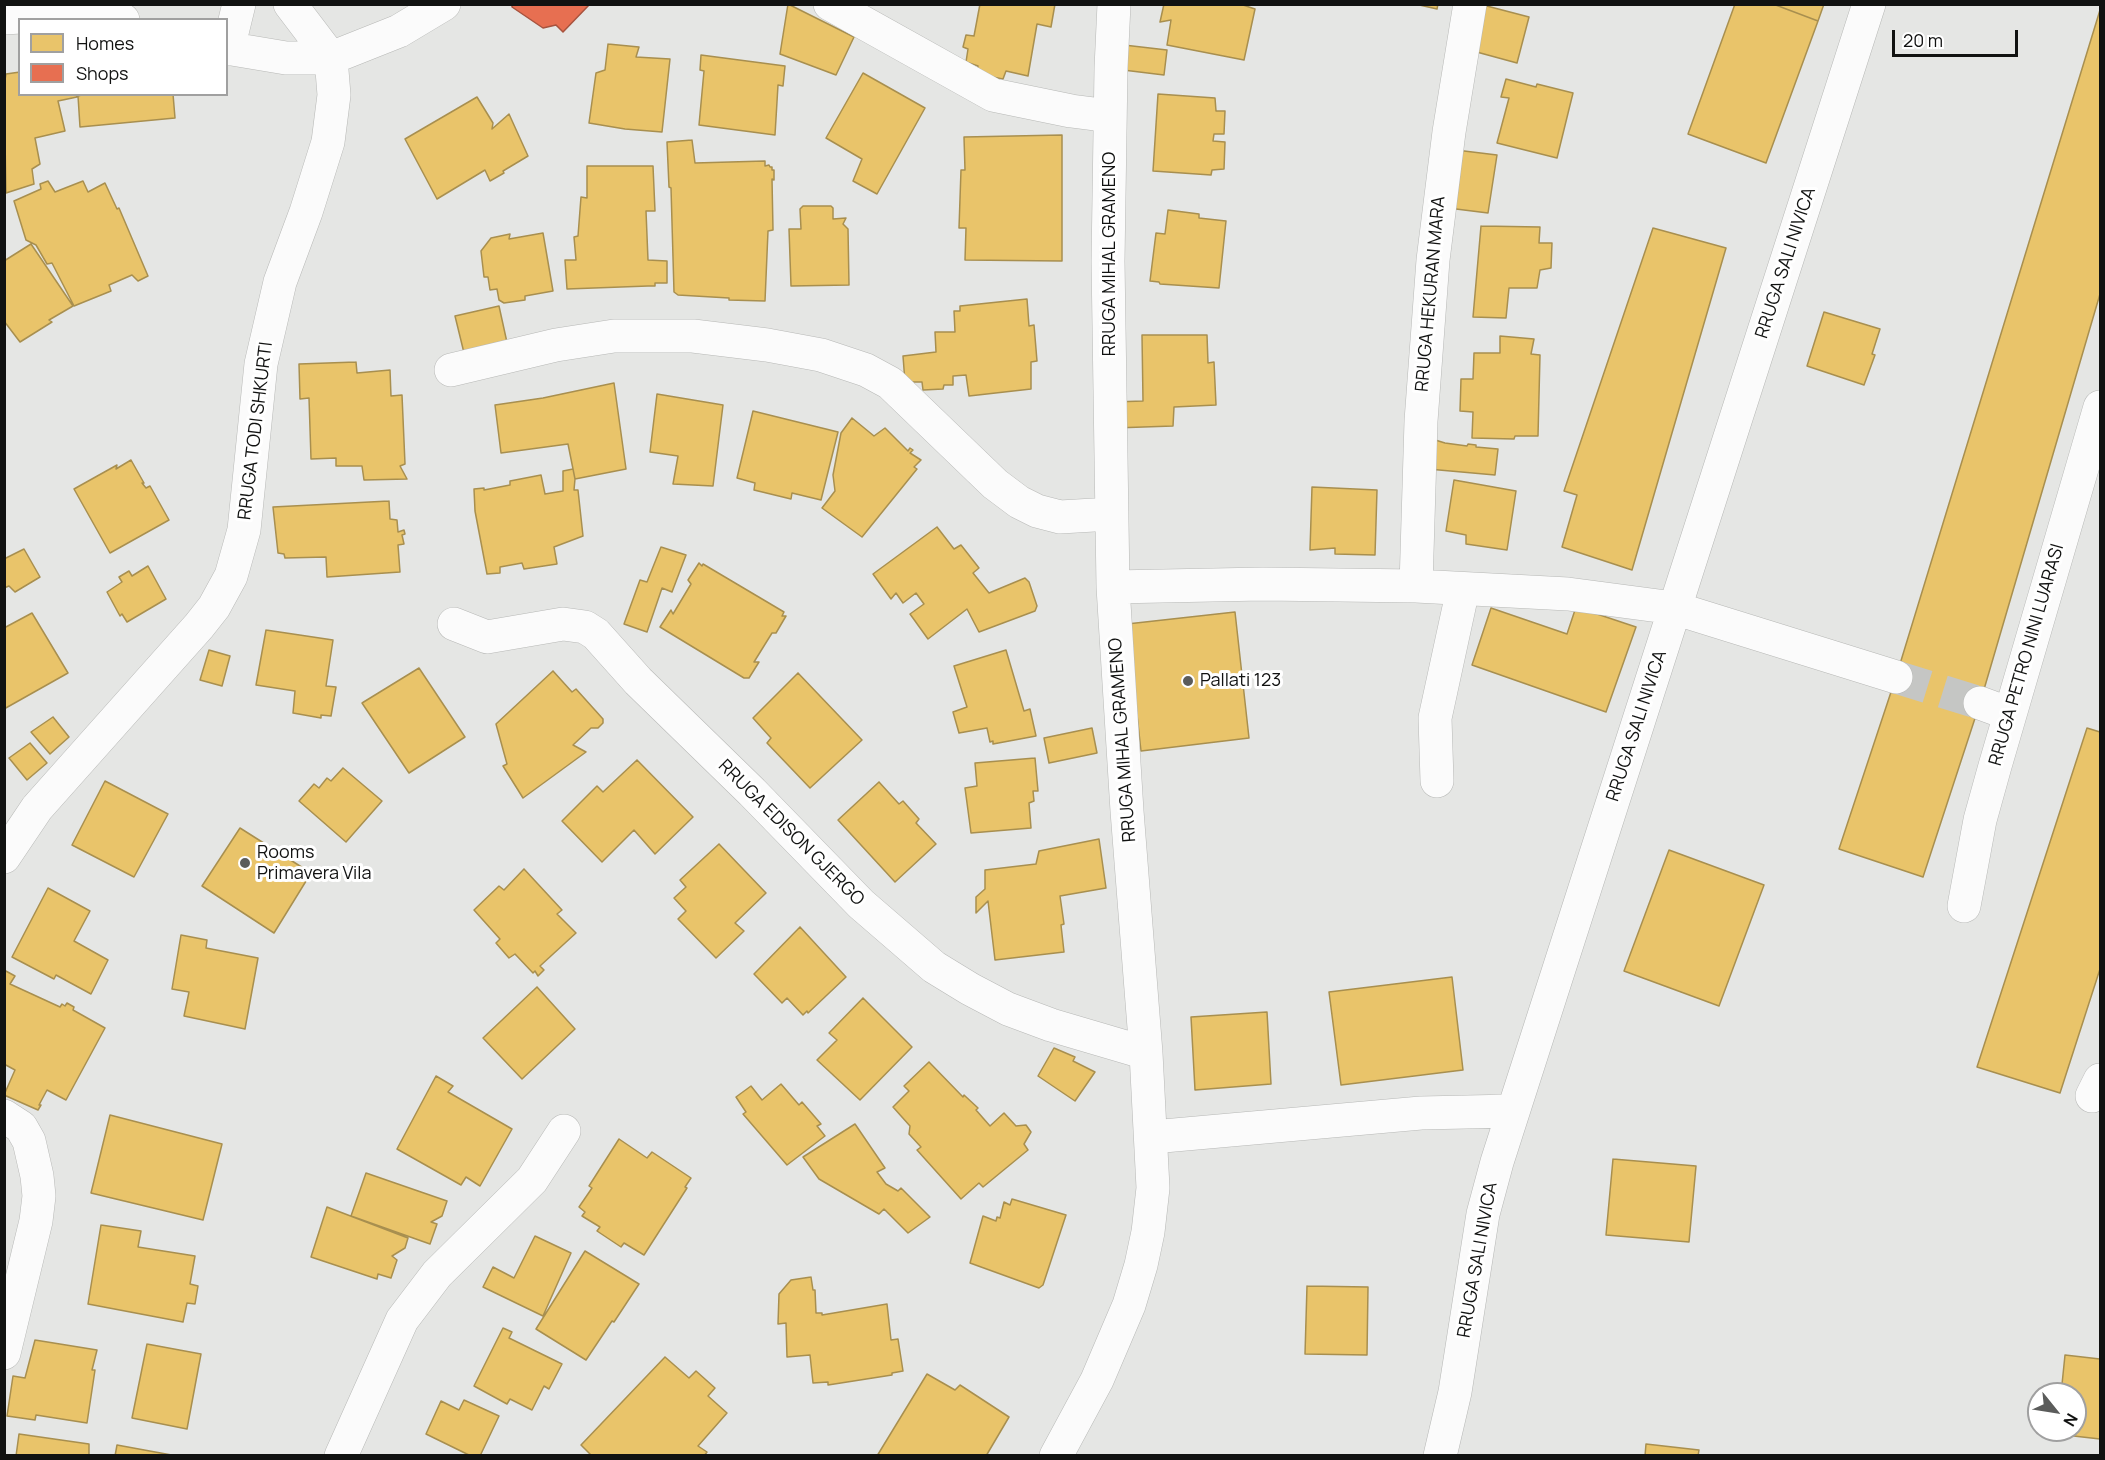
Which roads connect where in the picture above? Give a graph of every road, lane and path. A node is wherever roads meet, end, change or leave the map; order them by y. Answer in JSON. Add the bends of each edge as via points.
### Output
{"nodes":[{"id":1,"x":239,"y":4,"type":"edge"},
{"id":2,"x":290,"y":4,"type":"edge"},
{"id":3,"x":444,"y":4,"type":"edge"},
{"id":4,"x":830,"y":4,"type":"edge"},
{"id":5,"x":1114,"y":4,"type":"edge"},
{"id":6,"x":1470,"y":4,"type":"edge"},
{"id":7,"x":1869,"y":4,"type":"edge"},
{"id":8,"x":89,"y":9,"type":"edge"},
{"id":9,"x":4,"y":18,"type":"edge"},
{"id":10,"x":117,"y":18,"type":"edge"},
{"id":11,"x":228,"y":45,"type":"edge"},
{"id":12,"x":228,"y":49,"type":"edge"},
{"id":13,"x":331,"y":58,"type":"junction"},
{"id":14,"x":1110,"y":117,"type":"junction"},
{"id":15,"x":451,"y":370,"type":"dead end"},
{"id":16,"x":2100,"y":407,"type":"edge"},
{"id":17,"x":1111,"y":514,"type":"junction"},
{"id":18,"x":1416,"y":586,"type":"junction"},
{"id":19,"x":1113,"y":587,"type":"junction"},
{"id":20,"x":1463,"y":589,"type":"junction"},
{"id":21,"x":1674,"y":608,"type":"junction"},
{"id":22,"x":454,"y":624,"type":"dead end"},
{"id":23,"x":1896,"y":677,"type":"tunnel mouth"},
{"id":24,"x":1980,"y":703,"type":"tunnel mouth"},
{"id":25,"x":2010,"y":714,"type":"junction"},
{"id":26,"x":1437,"y":781,"type":"dead end"},
{"id":27,"x":4,"y":857,"type":"edge"},
{"id":28,"x":1964,"y":906,"type":"dead end"},
{"id":29,"x":1146,"y":1053,"type":"junction"},
{"id":30,"x":1513,"y":1111,"type":"junction"},
{"id":31,"x":4,"y":1116,"type":"edge"},
{"id":32,"x":564,"y":1131,"type":"dead end"},
{"id":33,"x":1152,"y":1137,"type":"junction"},
{"id":34,"x":4,"y":1353,"type":"edge"},
{"id":35,"x":342,"y":1455,"type":"edge"},
{"id":36,"x":1056,"y":1455,"type":"edge"},
{"id":37,"x":1440,"y":1455,"type":"edge"}],
"edges":[{"from":1,"to":11,"type":"street"},
{"from":2,"to":13,"type":"street"},
{"from":3,"to":13,"type":"street","via":[[399,31]]},
{"from":4,"to":14,"type":"street","via":[[993,94]]},
{"from":5,"to":14,"type":"street","name":"RRUGA MIHAL GRAMENO"},
{"from":6,"to":18,"type":"street","name":"RRUGA HEKURAN MARA","via":[[1433,260],[1420,421]]},
{"from":7,"to":21,"type":"street","name":"RRUGA SALI NIVICA"},
{"from":8,"to":9,"type":"street"},
{"from":8,"to":10,"type":"street"},
{"from":12,"to":13,"type":"street","via":[[286,58]]},
{"from":13,"to":27,"type":"street","name":"RRUGA TODI SHKURTI","via":[[334,95],[328,142],[280,282],[261,364],[244,530],[231,576],[199,626],[37,808]]},
{"from":14,"to":17,"type":"street","name":"RRUGA MIHAL GRAMENO"},
{"from":15,"to":17,"type":"street","via":[[556,345],[614,336],[693,336],[820,355],[866,370],[890,383],[995,484],[1019,502],[1060,517]]},
{"from":16,"to":25,"type":"street","name":"RRUGA PETRO NINI LUARASI"},
{"from":17,"to":19,"type":"street","name":"RRUGA MIHAL GRAMENO"},
{"from":18,"to":19,"type":"street"},
{"from":18,"to":20,"type":"street"},
{"from":19,"to":29,"type":"street","name":"RRUGA MIHAL GRAMENO"},
{"from":20,"to":21,"type":"street","via":[[1568,594]]},
{"from":20,"to":26,"type":"street","via":[[1435,718]]},
{"from":21,"to":23,"type":"street"},
{"from":21,"to":30,"type":"street","name":"RRUGA SALI NIVICA"},
{"from":22,"to":29,"type":"street","name":"RRUGA EDISON GJERGO","via":[[487,637],[563,624],[585,627],[861,904],[934,967],[1008,1009]]},
{"from":24,"to":25,"type":"street"},
{"from":25,"to":28,"type":"street","name":"RRUGA PETRO NINI LUARASI","via":[[1980,820]]},
{"from":29,"to":33,"type":"street","name":"RRUGA MIHAL GRAMENO"},
{"from":30,"to":33,"type":"street","via":[[1421,1113]]},
{"from":30,"to":37,"type":"street","name":"RRUGA SALI NIVICA","via":[[1483,1214],[1455,1392]]},
{"from":31,"to":34,"type":"street","via":[[21,1128],[29,1141],[39,1196]]},
{"from":32,"to":35,"type":"street","via":[[532,1180],[437,1274],[402,1320]]},
{"from":33,"to":36,"type":"street","name":"RRUGA MIHAL GRAMENO","via":[[1153,1188],[1148,1232],[1129,1305],[1114,1345]]}]}
